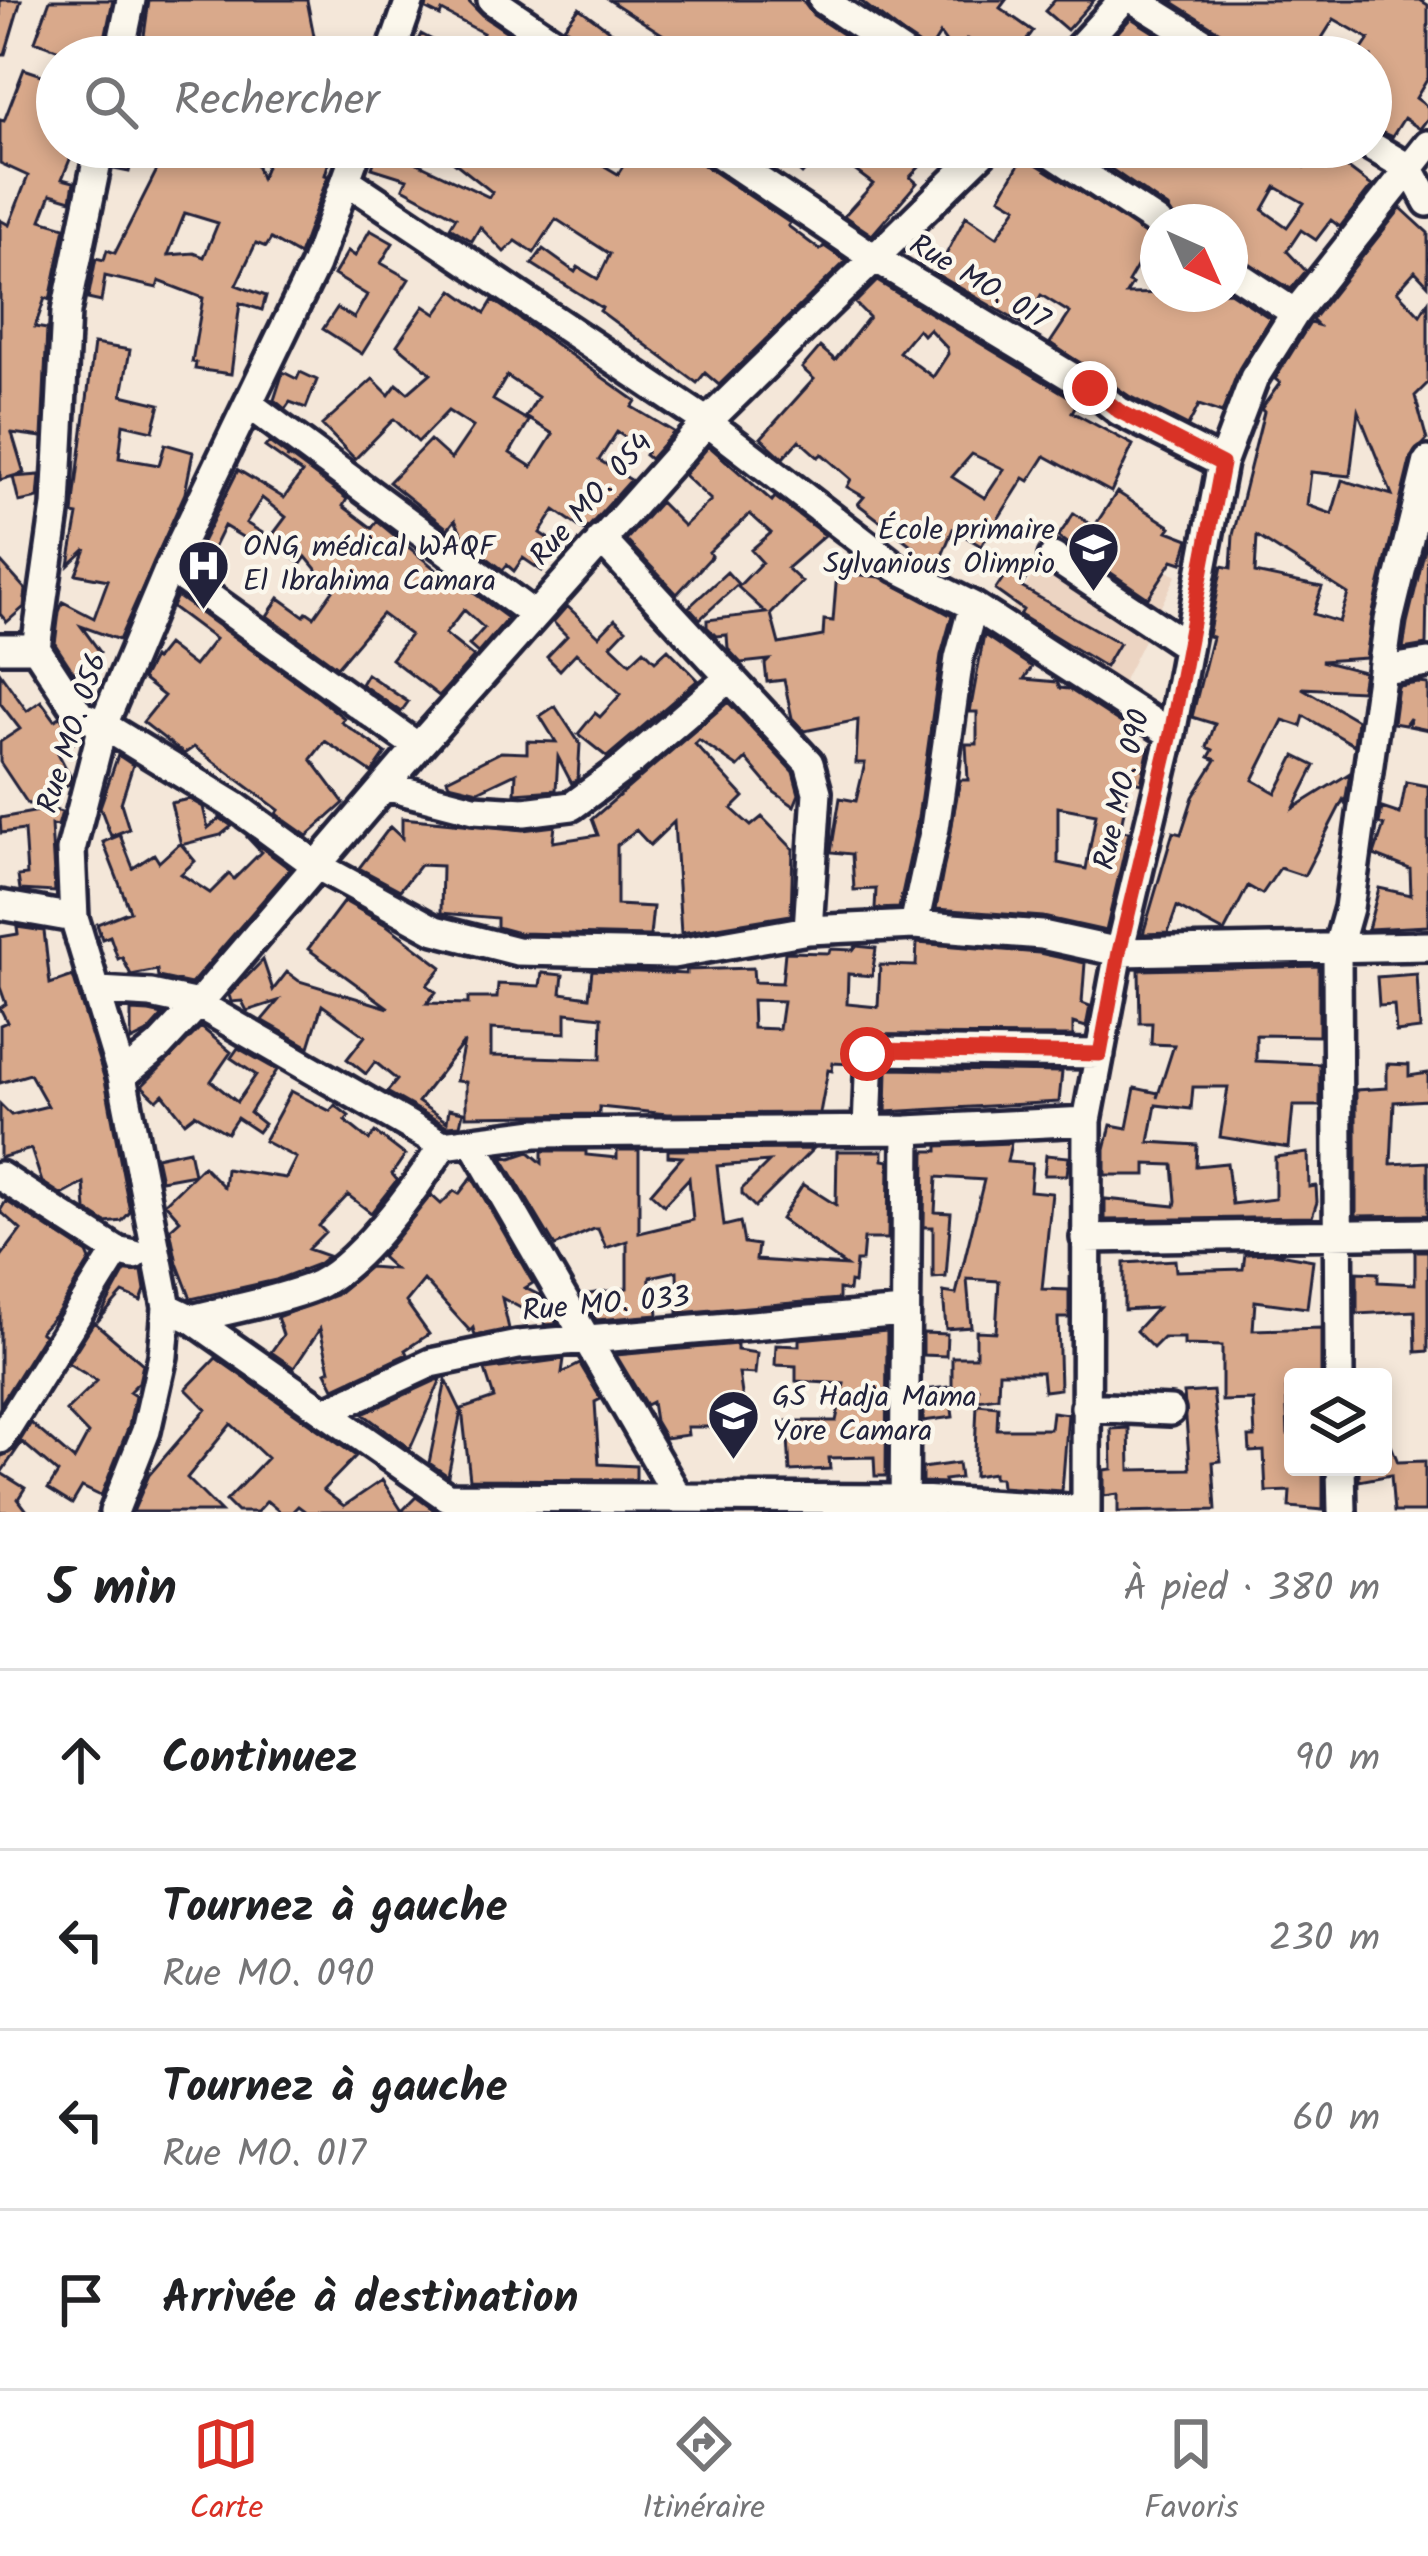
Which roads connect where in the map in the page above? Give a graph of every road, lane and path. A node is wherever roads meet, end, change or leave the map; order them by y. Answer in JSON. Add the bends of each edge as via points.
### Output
{"nodes":[{"id":1,"x":131,"y":0,"type":"edge"},
{"id":2,"x":410,"y":0,"type":"edge"},
{"id":3,"x":492,"y":0,"type":"edge"},
{"id":4,"x":823,"y":0,"type":"edge"},
{"id":5,"x":1123,"y":0,"type":"edge"},
{"id":6,"x":1135,"y":0,"type":"edge"},
{"id":7,"x":123,"y":36,"type":"edge"},
{"id":8,"x":397,"y":36,"type":"edge"},
{"id":9,"x":545,"y":36,"type":"edge"},
{"id":10,"x":877,"y":36,"type":"edge"},
{"id":11,"x":1090,"y":36,"type":"edge"},
{"id":12,"x":1193,"y":36,"type":"edge"},
{"id":13,"x":1428,"y":145,"type":"edge"},
{"id":14,"x":1392,"y":159,"type":"edge"},
{"id":15,"x":96,"y":168,"type":"edge"},
{"id":16,"x":350,"y":168,"type":"edge"},
{"id":17,"x":740,"y":168,"type":"edge"},
{"id":18,"x":967,"y":168,"type":"edge"},
{"id":19,"x":1075,"y":168,"type":"edge"},
{"id":20,"x":1409,"y":169,"type":"junction"},
{"id":21,"x":346,"y":180,"type":"junction"},
{"id":22,"x":1428,"y":202,"type":"edge"},
{"id":23,"x":1140,"y":211,"type":"edge"},
{"id":24,"x":876,"y":260,"type":"junction"},
{"id":25,"x":1248,"y":282,"type":"edge"},
{"id":26,"x":1295,"y":313,"type":"junction"},
{"id":27,"x":250,"y":405,"type":"junction"},
{"id":28,"x":707,"y":422,"type":"junction"},
{"id":29,"x":1428,"y":461,"type":"edge"},
{"id":30,"x":1222,"y":464,"type":"junction"},
{"id":31,"x":601,"y":538,"type":"junction"},
{"id":32,"x":1053,"y":557,"type":"dead end"},
{"id":33,"x":169,"y":568,"type":"junction"},
{"id":34,"x":973,"y":606,"type":"junction"},
{"id":35,"x":534,"y":615,"type":"junction"},
{"id":36,"x":1187,"y":646,"type":"junction"},
{"id":37,"x":0,"y":648,"type":"edge"},
{"id":38,"x":36,"y":648,"type":"junction"},
{"id":39,"x":1428,"y":663,"type":"edge"},
{"id":40,"x":1384,"y":670,"type":"junction"},
{"id":41,"x":730,"y":677,"type":"junction"},
{"id":42,"x":104,"y":725,"type":"junction"},
{"id":43,"x":1171,"y":734,"type":"junction"},
{"id":44,"x":418,"y":747,"type":"junction"},
{"id":45,"x":385,"y":786,"type":"junction"},
{"id":46,"x":316,"y":865,"type":"junction"},
{"id":47,"x":0,"y":905,"type":"edge"},
{"id":48,"x":74,"y":918,"type":"junction"},
{"id":49,"x":914,"y":925,"type":"junction"},
{"id":50,"x":808,"y":930,"type":"junction"},
{"id":51,"x":1428,"y":946,"type":"edge"},
{"id":52,"x":1337,"y":950,"type":"junction"},
{"id":53,"x":1119,"y":952,"type":"junction"},
{"id":54,"x":99,"y":991,"type":"junction"},
{"id":55,"x":198,"y":1004,"type":"junction"},
{"id":56,"x":1100,"y":1054,"type":"junction"},
{"id":57,"x":122,"y":1076,"type":"junction"},
{"id":58,"x":1087,"y":1121,"type":"junction"},
{"id":59,"x":867,"y":1130,"type":"junction"},
{"id":60,"x":908,"y":1130,"type":"junction"},
{"id":61,"x":473,"y":1143,"type":"junction"},
{"id":62,"x":443,"y":1145,"type":"junction"},
{"id":63,"x":0,"y":1176,"type":"edge"},
{"id":64,"x":1336,"y":1232,"type":"junction"},
{"id":65,"x":1428,"y":1233,"type":"edge"},
{"id":66,"x":1084,"y":1238,"type":"junction"},
{"id":67,"x":117,"y":1250,"type":"junction"},
{"id":68,"x":156,"y":1262,"type":"junction"},
{"id":69,"x":904,"y":1312,"type":"junction"},
{"id":70,"x":179,"y":1313,"type":"junction"},
{"id":71,"x":590,"y":1340,"type":"junction"},
{"id":72,"x":1339,"y":1368,"type":"edge"},
{"id":73,"x":1085,"y":1407,"type":"junction"},
{"id":74,"x":1171,"y":1411,"type":"dead end"},
{"id":75,"x":325,"y":1412,"type":"junction"},
{"id":76,"x":0,"y":1439,"type":"edge"},
{"id":77,"x":1341,"y":1476,"type":"edge"},
{"id":78,"x":678,"y":1497,"type":"junction"},
{"id":79,"x":447,"y":1504,"type":"edge"},
{"id":80,"x":580,"y":1504,"type":"edge"},
{"id":81,"x":904,"y":1506,"type":"edge"},
{"id":82,"x":1086,"y":1511,"type":"edge"},
{"id":83,"x":114,"y":1512,"type":"edge"},
{"id":84,"x":1342,"y":1512,"type":"edge"}],
"edges":[{"from":1,"to":7,"type":"street"},
{"from":2,"to":8,"type":"street"},
{"from":3,"to":9,"type":"street"},
{"from":4,"to":10,"type":"street"},
{"from":5,"to":11,"type":"street"},
{"from":6,"to":12,"type":"street"},
{"from":13,"to":20,"type":"street","name":"Rue MO. 090"},
{"from":14,"to":20,"type":"street"},
{"from":15,"to":38,"type":"street","via":[[66,312],[56,506]]},
{"from":16,"to":21,"type":"street","name":"Rue MO. 056"},
{"from":17,"to":24,"type":"street","name":"Rue MO. 017"},
{"from":18,"to":24,"type":"street","name":"Rue MO. 054"},
{"from":19,"to":23,"type":"street"},
{"from":20,"to":22,"type":"street"},
{"from":20,"to":26,"type":"street","name":"Rue MO. 090"},
{"from":21,"to":27,"type":"street","name":"Rue MO. 056"},
{"from":21,"to":28,"type":"street"},
{"from":24,"to":28,"type":"street","name":"Rue MO. 054"},
{"from":24,"to":30,"type":"street","name":"Rue MO. 017","via":[[1119,411]]},
{"from":25,"to":26,"type":"street"},
{"from":26,"to":30,"type":"street","name":"Rue MO. 090","via":[[1254,378]]},
{"from":27,"to":33,"type":"street","name":"Rue MO. 056"},
{"from":27,"to":35,"type":"street"},
{"from":28,"to":31,"type":"street","name":"Rue MO. 054"},
{"from":28,"to":34,"type":"street","via":[[897,568]]},
{"from":29,"to":40,"type":"street"},
{"from":30,"to":36,"type":"street","name":"Rue MO. 090"},
{"from":31,"to":35,"type":"street","name":"Rue MO. 054"},
{"from":31,"to":41,"type":"street"},
{"from":32,"to":36,"type":"street"},
{"from":33,"to":42,"type":"street","name":"Rue MO. 056"},
{"from":33,"to":44,"type":"street"},
{"from":34,"to":43,"type":"street"},
{"from":34,"to":49,"type":"street"},
{"from":35,"to":44,"type":"street","name":"Rue MO. 054"},
{"from":36,"to":43,"type":"street","name":"Rue MO. 090"},
{"from":37,"to":38,"type":"street"},
{"from":38,"to":42,"type":"street","via":[[80,715]]},
{"from":39,"to":40,"type":"street"},
{"from":40,"to":52,"type":"street"},
{"from":41,"to":45,"type":"street","via":[[572,806],[474,808]]},
{"from":41,"to":50,"type":"street","via":[[809,763],[817,792]]},
{"from":42,"to":46,"type":"street"},
{"from":42,"to":48,"type":"street","name":"Rue MO. 056","via":[[71,850]]},
{"from":43,"to":53,"type":"street","name":"Rue MO. 090"},
{"from":44,"to":45,"type":"street","name":"Rue MO. 054"},
{"from":45,"to":46,"type":"street","name":"Rue MO. 054"},
{"from":46,"to":50,"type":"street","via":[[435,929],[517,951],[673,954]]},
{"from":46,"to":55,"type":"street","name":"Rue MO. 054"},
{"from":47,"to":48,"type":"street"},
{"from":48,"to":54,"type":"street","name":"Rue MO. 056"},
{"from":49,"to":50,"type":"street"},
{"from":49,"to":53,"type":"street","via":[[1042,935]]},
{"from":51,"to":52,"type":"street"},
{"from":52,"to":53,"type":"street"},
{"from":52,"to":64,"type":"street"},
{"from":53,"to":56,"type":"street","name":"Rue MO. 090"},
{"from":54,"to":55,"type":"street"},
{"from":54,"to":57,"type":"street","name":"Rue MO. 056"},
{"from":55,"to":57,"type":"street","name":"Rue MO. 054"},
{"from":55,"to":62,"type":"street"},
{"from":56,"to":58,"type":"street","name":"Rue MO. 090"},
{"from":56,"to":59,"type":"street","via":[[870,1051]]},
{"from":57,"to":68,"type":"street","name":"Rue MO. 056"},
{"from":58,"to":60,"type":"street"},
{"from":58,"to":66,"type":"street","name":"Rue MO. 090"},
{"from":59,"to":60,"type":"street"},
{"from":59,"to":61,"type":"street","via":[[536,1133]]},
{"from":60,"to":69,"type":"street"},
{"from":61,"to":62,"type":"street"},
{"from":61,"to":71,"type":"street"},
{"from":62,"to":70,"type":"street","via":[[418,1186],[337,1274],[313,1288]]},
{"from":63,"to":67,"type":"street"},
{"from":64,"to":65,"type":"street"},
{"from":64,"to":66,"type":"street"},
{"from":64,"to":72,"type":"street"},
{"from":66,"to":73,"type":"street","name":"Rue MO. 090"},
{"from":67,"to":68,"type":"street"},
{"from":67,"to":76,"type":"street"},
{"from":68,"to":70,"type":"street","name":"Rue MO. 056"},
{"from":69,"to":71,"type":"street","name":"Rue MO. 033"},
{"from":69,"to":81,"type":"street"},
{"from":70,"to":75,"type":"street"},
{"from":70,"to":83,"type":"street","name":"Rue MO. 056"},
{"from":71,"to":75,"type":"street","name":"Rue MO. 033","via":[[431,1363]]},
{"from":71,"to":78,"type":"street"},
{"from":73,"to":74,"type":"street"},
{"from":73,"to":82,"type":"street","name":"Rue MO. 090"},
{"from":75,"to":79,"type":"street"},
{"from":77,"to":84,"type":"street"},
{"from":78,"to":80,"type":"street"},
{"from":78,"to":81,"type":"street"},
{"from":79,"to":80,"type":"street"},
{"from":81,"to":82,"type":"street"}]}
